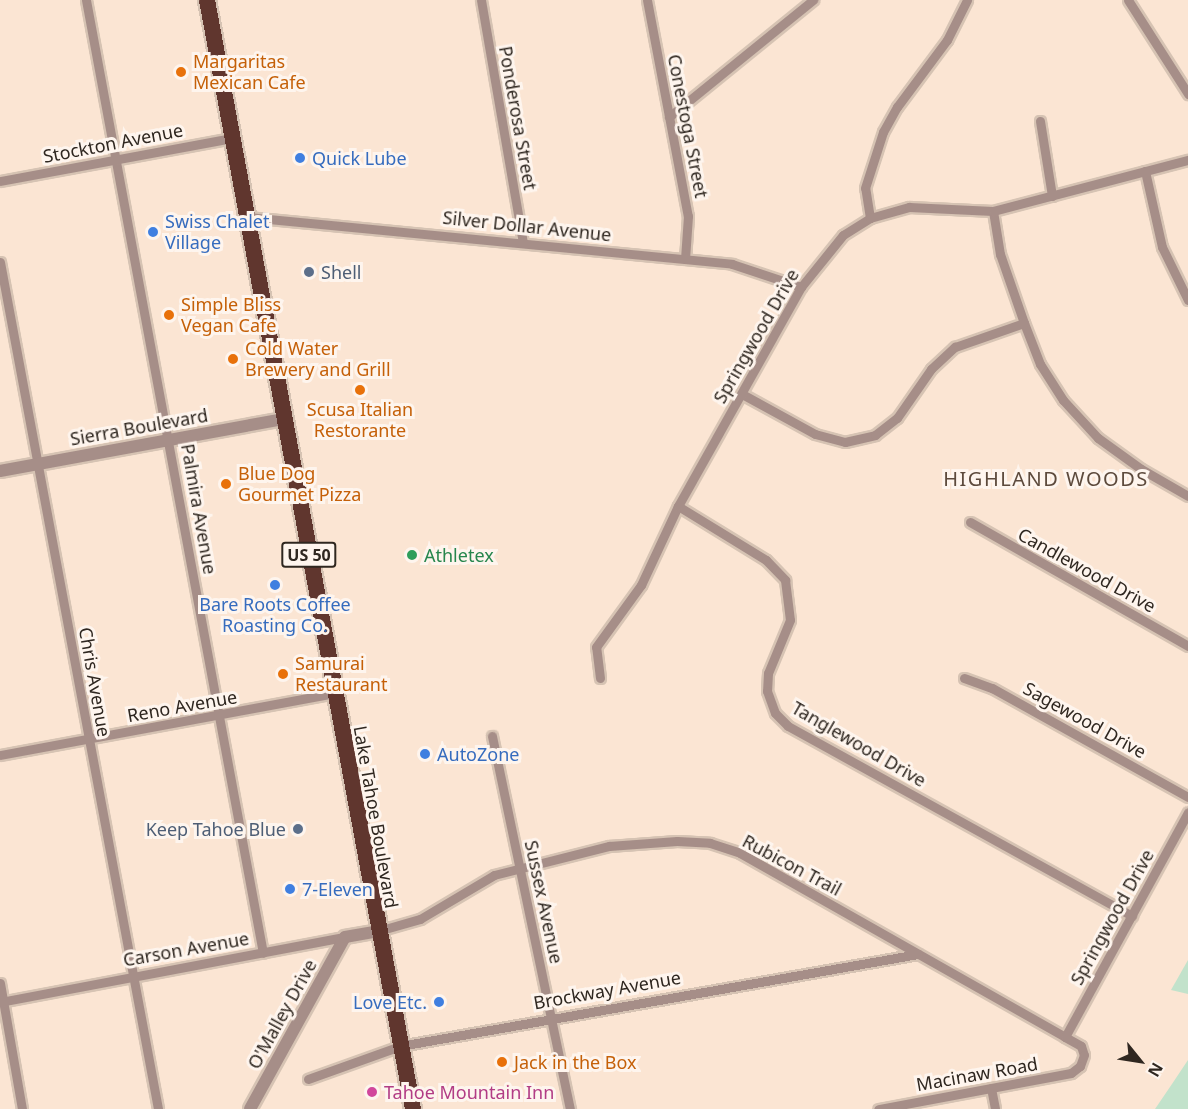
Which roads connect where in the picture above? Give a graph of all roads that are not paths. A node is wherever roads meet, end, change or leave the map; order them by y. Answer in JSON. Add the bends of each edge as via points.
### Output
{"nodes":[{"id":1,"x":86,"y":0,"type":"edge"},
{"id":2,"x":207,"y":0,"type":"edge"},
{"id":3,"x":481,"y":0,"type":"edge"},
{"id":4,"x":647,"y":0,"type":"edge"},
{"id":5,"x":813,"y":0,"type":"edge"},
{"id":6,"x":967,"y":0,"type":"edge"},
{"id":7,"x":1128,"y":0,"type":"edge"},
{"id":8,"x":1188,"y":94,"type":"edge"},
{"id":9,"x":669,"y":117,"type":"junction"},
{"id":10,"x":1040,"y":121,"type":"dead end"},
{"id":11,"x":233,"y":138,"type":"junction"},
{"id":12,"x":118,"y":159,"type":"junction"},
{"id":13,"x":1188,"y":160,"type":"edge"},
{"id":14,"x":1144,"y":171,"type":"junction"},
{"id":15,"x":0,"y":182,"type":"edge"},
{"id":16,"x":1052,"y":196,"type":"junction"},
{"id":17,"x":993,"y":211,"type":"junction"},
{"id":18,"x":247,"y":217,"type":"junction"},
{"id":19,"x":870,"y":218,"type":"junction"},
{"id":20,"x":523,"y":242,"type":"junction"},
{"id":21,"x":685,"y":259,"type":"junction"},
{"id":22,"x":0,"y":262,"type":"edge"},
{"id":23,"x":801,"y":287,"type":"junction"},
{"id":24,"x":1188,"y":300,"type":"edge"},
{"id":25,"x":1024,"y":323,"type":"junction"},
{"id":26,"x":742,"y":394,"type":"junction"},
{"id":27,"x":284,"y":419,"type":"junction"},
{"id":28,"x":170,"y":440,"type":"junction"},
{"id":29,"x":38,"y":464,"type":"junction"},
{"id":30,"x":0,"y":471,"type":"edge"},
{"id":31,"x":1188,"y":496,"type":"edge"},
{"id":32,"x":678,"y":506,"type":"junction"},
{"id":33,"x":970,"y":522,"type":"dead end"},
{"id":34,"x":1188,"y":645,"type":"edge"},
{"id":35,"x":600,"y":678,"type":"dead end"},
{"id":36,"x":964,"y":678,"type":"dead end"},
{"id":37,"x":334,"y":693,"type":"junction"},
{"id":38,"x":219,"y":716,"type":"junction"},
{"id":39,"x":492,"y":736,"type":"dead end"},
{"id":40,"x":88,"y":739,"type":"junction"},
{"id":41,"x":0,"y":755,"type":"edge"},
{"id":42,"x":1188,"y":797,"type":"edge"},
{"id":43,"x":1188,"y":812,"type":"edge"},
{"id":44,"x":521,"y":871,"type":"junction"},
{"id":45,"x":1132,"y":916,"type":"junction"},
{"id":46,"x":378,"y":931,"type":"junction"},
{"id":47,"x":345,"y":937,"type":"junction"},
{"id":48,"x":263,"y":953,"type":"junction"},
{"id":49,"x":918,"y":954,"type":"junction"},
{"id":50,"x":134,"y":976,"type":"junction"},
{"id":51,"x":0,"y":983,"type":"edge"},
{"id":52,"x":2,"y":1002,"type":"edge"},
{"id":53,"x":551,"y":1016,"type":"junction"},
{"id":54,"x":1065,"y":1037,"type":"junction"},
{"id":55,"x":400,"y":1046,"type":"junction"},
{"id":56,"x":1080,"y":1066,"type":"joint"},
{"id":57,"x":308,"y":1079,"type":"dead end"},
{"id":58,"x":991,"y":1088,"type":"junction"},
{"id":59,"x":22,"y":1109,"type":"edge"},
{"id":60,"x":158,"y":1109,"type":"edge"},
{"id":61,"x":250,"y":1109,"type":"edge"},
{"id":62,"x":413,"y":1109,"type":"edge"},
{"id":63,"x":570,"y":1109,"type":"edge"},
{"id":64,"x":878,"y":1109,"type":"edge"},
{"id":65,"x":995,"y":1109,"type":"edge"}],
"edges":[{"from":1,"to":12,"type":"street","name":"Palmira Avenue"},
{"from":2,"to":11,"type":"highway","name":"Lake Tahoe Boulevard","number":"US 50"},
{"from":3,"to":20,"type":"street","name":"Ponderosa Street"},
{"from":4,"to":9,"type":"street","name":"Conestoga Street"},
{"from":5,"to":9,"type":"street"},
{"from":6,"to":19,"type":"street","via":[[947,40],[883,132],[865,188]]},
{"from":7,"to":8,"type":"street","via":[[1162,59]]},
{"from":9,"to":21,"type":"street","name":"Conestoga Street","via":[[688,216]]},
{"from":10,"to":16,"type":"street"},
{"from":11,"to":12,"type":"street","name":"Stockton Avenue"},
{"from":11,"to":18,"type":"highway","name":"Lake Tahoe Boulevard","number":"US 50"},
{"from":12,"to":15,"type":"street","name":"Stockton Avenue"},
{"from":12,"to":28,"type":"street","name":"Palmira Avenue"},
{"from":13,"to":14,"type":"street","name":"Springwood Drive"},
{"from":14,"to":16,"type":"street","name":"Springwood Drive"},
{"from":14,"to":24,"type":"street","via":[[1162,247]]},
{"from":16,"to":17,"type":"street","name":"Springwood Drive"},
{"from":17,"to":19,"type":"street","name":"Springwood Drive","via":[[909,207]]},
{"from":17,"to":25,"type":"street","via":[[1000,254]]},
{"from":18,"to":20,"type":"street","name":"Silver Dollar Avenue"},
{"from":18,"to":27,"type":"highway","name":"Lake Tahoe Boulevard","number":"US 50"},
{"from":19,"to":23,"type":"street","name":"Springwood Drive","via":[[843,235]]},
{"from":20,"to":21,"type":"street","name":"Silver Dollar Avenue"},
{"from":21,"to":23,"type":"street","name":"Silver Dollar Avenue","via":[[732,264]]},
{"from":22,"to":29,"type":"street","name":"Chris Avenue"},
{"from":23,"to":26,"type":"street","name":"Springwood Drive"},
{"from":25,"to":26,"type":"street","via":[[954,347],[931,369],[897,418],[875,435],[845,442],[815,434]]},
{"from":25,"to":31,"type":"street","via":[[1040,364],[1063,400],[1098,438]]},
{"from":26,"to":32,"type":"street","name":"Springwood Drive"},
{"from":27,"to":28,"type":"street","name":"Sierra Boulevard"},
{"from":27,"to":37,"type":"highway","name":"Lake Tahoe Boulevard","number":"US 50"},
{"from":28,"to":29,"type":"street","name":"Sierra Boulevard"},
{"from":28,"to":38,"type":"street","name":"Palmira Avenue"},
{"from":29,"to":30,"type":"street","name":"Sierra Boulevard"},
{"from":29,"to":40,"type":"street","name":"Chris Avenue"},
{"from":32,"to":35,"type":"street","name":"Springwood Drive","via":[[641,585],[596,646]]},
{"from":32,"to":45,"type":"street","name":"Tanglewood Drive","via":[[766,560],[785,580],[790,620],[768,673],[767,691],[775,713],[788,726]]},
{"from":33,"to":34,"type":"street","name":"Candlewood Drive"},
{"from":36,"to":42,"type":"street","name":"Sagewood Drive","via":[[992,687]]},
{"from":37,"to":38,"type":"street","name":"Reno Avenue"},
{"from":37,"to":46,"type":"highway","name":"Lake Tahoe Boulevard","number":"US 50"},
{"from":38,"to":40,"type":"street","name":"Reno Avenue"},
{"from":38,"to":48,"type":"street","name":"Palmira Avenue"},
{"from":39,"to":44,"type":"street","name":"Sussex Avenue"},
{"from":40,"to":41,"type":"street","name":"Reno Avenue"},
{"from":40,"to":50,"type":"street","name":"Chris Avenue"},
{"from":43,"to":45,"type":"street","name":"Springwood Drive"},
{"from":44,"to":46,"type":"street","name":"Rubicon Trail","via":[[494,875],[420,920]]},
{"from":44,"to":49,"type":"street","name":"Rubicon Trail","via":[[609,846],[710,843],[740,853]]},
{"from":44,"to":53,"type":"street","name":"Sussex Avenue"},
{"from":45,"to":54,"type":"street","name":"Springwood Drive"},
{"from":46,"to":47,"type":"street","name":"Carson Avenue"},
{"from":46,"to":55,"type":"highway","name":"Lake Tahoe Boulevard","number":"US 50"},
{"from":47,"to":48,"type":"street","name":"Carson Avenue"},
{"from":47,"to":61,"type":"street","name":"O'Malley Drive"},
{"from":48,"to":50,"type":"street","name":"Carson Avenue"},
{"from":49,"to":53,"type":"street","name":"Brockway Avenue"},
{"from":49,"to":54,"type":"street","name":"Rubicon Trail"},
{"from":50,"to":52,"type":"street","name":"Carson Avenue"},
{"from":50,"to":60,"type":"street","name":"Chris Avenue"},
{"from":51,"to":52,"type":"street"},
{"from":52,"to":59,"type":"street"},
{"from":53,"to":55,"type":"street","name":"Brockway Avenue"},
{"from":53,"to":63,"type":"street","name":"Sussex Avenue"},
{"from":54,"to":56,"type":"street","name":"Rubicon Trail","via":[[1081,1046],[1084,1055]]},
{"from":55,"to":57,"type":"street","name":"Brockway Avenue"},
{"from":55,"to":62,"type":"highway","name":"Lake Tahoe Boulevard","number":"US 50"},
{"from":56,"to":58,"type":"street","name":"Macinaw Road","via":[[1071,1073]]},
{"from":58,"to":64,"type":"street","name":"Macinaw Road"},
{"from":58,"to":65,"type":"street"}]}
